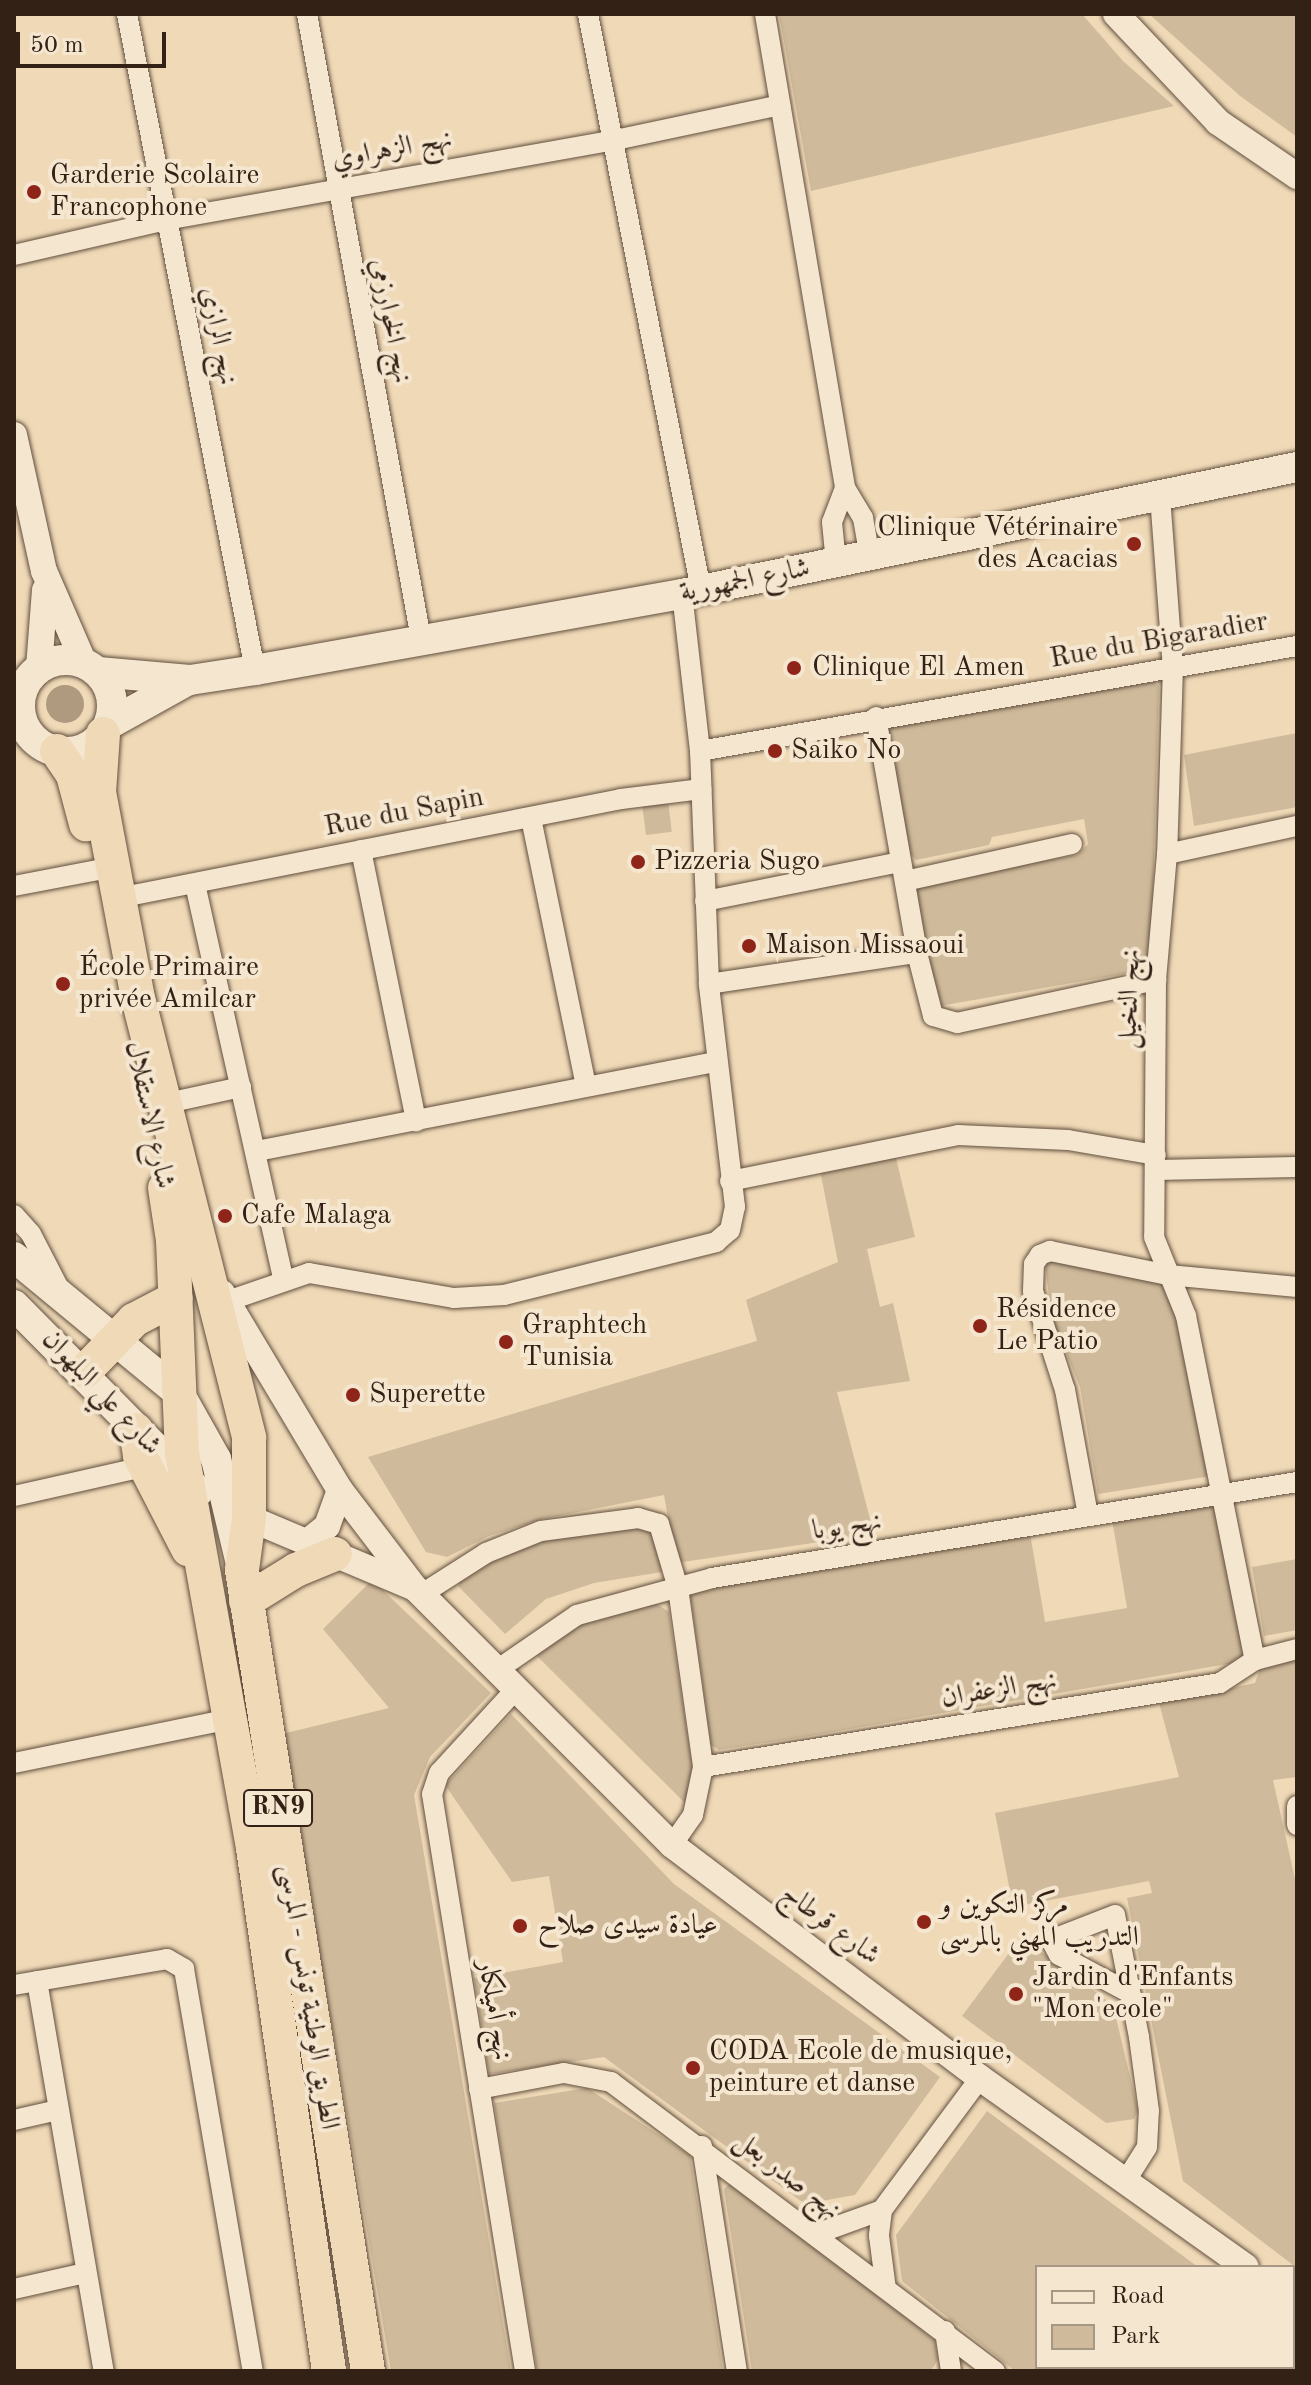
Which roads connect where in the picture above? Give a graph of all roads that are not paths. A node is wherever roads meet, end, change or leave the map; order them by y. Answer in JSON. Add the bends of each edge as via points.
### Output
{"nodes":[{"id":1,"x":127,"y":14,"type":"edge"},
{"id":2,"x":307,"y":14,"type":"edge"},
{"id":3,"x":588,"y":14,"type":"edge"},
{"id":4,"x":765,"y":14,"type":"edge"},
{"id":5,"x":1116,"y":14,"type":"edge"},
{"id":6,"x":1130,"y":14,"type":"edge"},
{"id":7,"x":780,"y":105,"type":"junction"},
{"id":8,"x":611,"y":141,"type":"junction"},
{"id":9,"x":1297,"y":162,"type":"edge"},
{"id":10,"x":1297,"y":176,"type":"edge"},
{"id":11,"x":336,"y":188,"type":"junction"},
{"id":12,"x":166,"y":220,"type":"junction"},
{"id":13,"x":14,"y":255,"type":"edge"},
{"id":14,"x":14,"y":435,"type":"edge"},
{"id":15,"x":1297,"y":467,"type":"edge"},
{"id":16,"x":845,"y":488,"type":"junction"},
{"id":17,"x":1160,"y":496,"type":"junction"},
{"id":18,"x":870,"y":556,"type":"junction"},
{"id":19,"x":836,"y":563,"type":"junction"},
{"id":20,"x":44,"y":571,"type":"junction"},
{"id":21,"x":691,"y":592,"type":"junction"},
{"id":22,"x":421,"y":639,"type":"junction"},
{"id":23,"x":1297,"y":646,"type":"edge"},
{"id":24,"x":1173,"y":667,"type":"junction"},
{"id":25,"x":91,"y":668,"type":"junction"},
{"id":26,"x":255,"y":670,"type":"junction"},
{"id":27,"x":27,"y":679,"type":"edge"},
{"id":28,"x":190,"y":680,"type":"junction"},
{"id":29,"x":876,"y":717,"type":"junction"},
{"id":30,"x":106,"y":729,"type":"junction"},
{"id":31,"x":38,"y":744,"type":"edge"},
{"id":32,"x":700,"y":751,"type":"junction"},
{"id":33,"x":701,"y":789,"type":"junction"},
{"id":34,"x":531,"y":818,"type":"junction"},
{"id":35,"x":1297,"y":826,"type":"edge"},
{"id":36,"x":1072,"y":844,"type":"dead end"},
{"id":37,"x":361,"y":850,"type":"junction"},
{"id":38,"x":1167,"y":854,"type":"junction"},
{"id":39,"x":98,"y":870,"type":"junction"},
{"id":40,"x":902,"y":871,"type":"junction"},
{"id":41,"x":195,"y":884,"type":"junction"},
{"id":42,"x":14,"y":886,"type":"edge"},
{"id":43,"x":118,"y":898,"type":"junction"},
{"id":44,"x":705,"y":901,"type":"junction"},
{"id":45,"x":917,"y":953,"type":"junction"},
{"id":46,"x":1156,"y":980,"type":"junction"},
{"id":47,"x":709,"y":984,"type":"junction"},
{"id":48,"x":715,"y":1062,"type":"junction"},
{"id":49,"x":586,"y":1085,"type":"junction"},
{"id":50,"x":241,"y":1087,"type":"junction"},
{"id":51,"x":163,"y":1104,"type":"junction"},
{"id":52,"x":416,"y":1121,"type":"junction"},
{"id":53,"x":257,"y":1151,"type":"junction"},
{"id":54,"x":1155,"y":1162,"type":"junction"},
{"id":55,"x":1297,"y":1167,"type":"edge"},
{"id":56,"x":730,"y":1181,"type":"junction"},
{"id":57,"x":14,"y":1215,"type":"edge"},
{"id":58,"x":200,"y":1247,"type":"joint"},
{"id":59,"x":14,"y":1257,"type":"edge"},
{"id":60,"x":1168,"y":1275,"type":"junction"},
{"id":61,"x":283,"y":1279,"type":"junction"},
{"id":62,"x":1297,"y":1287,"type":"edge"},
{"id":63,"x":63,"y":1296,"type":"junction"},
{"id":64,"x":176,"y":1298,"type":"junction"},
{"id":65,"x":221,"y":1303,"type":"junction"},
{"id":66,"x":14,"y":1305,"type":"edge"},
{"id":67,"x":113,"y":1338,"type":"junction"},
{"id":68,"x":85,"y":1371,"type":"junction"},
{"id":69,"x":179,"y":1393,"type":"junction"},
{"id":70,"x":136,"y":1430,"type":"junction"},
{"id":71,"x":147,"y":1466,"type":"junction"},
{"id":72,"x":1297,"y":1482,"type":"edge"},
{"id":73,"x":187,"y":1483,"type":"junction"},
{"id":74,"x":340,"y":1490,"type":"junction"},
{"id":75,"x":1224,"y":1493,"type":"junction"},
{"id":76,"x":14,"y":1496,"type":"edge"},
{"id":77,"x":239,"y":1514,"type":"junction"},
{"id":78,"x":1088,"y":1515,"type":"junction"},
{"id":79,"x":321,"y":1549,"type":"junction"},
{"id":80,"x":200,"y":1570,"type":"junction"},
{"id":81,"x":244,"y":1586,"type":"junction"},
{"id":82,"x":678,"y":1588,"type":"junction"},
{"id":83,"x":418,"y":1591,"type":"junction"},
{"id":84,"x":1297,"y":1649,"type":"edge"},
{"id":85,"x":1255,"y":1660,"type":"junction"},
{"id":86,"x":497,"y":1670,"type":"junction"},
{"id":87,"x":517,"y":1688,"type":"junction"},
{"id":88,"x":230,"y":1719,"type":"junction"},
{"id":89,"x":14,"y":1763,"type":"edge"},
{"id":90,"x":703,"y":1767,"type":"junction"},
{"id":91,"x":1297,"y":1806,"type":"edge"},
{"id":92,"x":1297,"y":1825,"type":"edge"},
{"id":93,"x":672,"y":1845,"type":"junction"},
{"id":94,"x":37,"y":1981,"type":"junction"},
{"id":95,"x":14,"y":1985,"type":"edge"},
{"id":96,"x":1130,"y":1993,"type":"dead end"},
{"id":97,"x":980,"y":2078,"type":"junction"},
{"id":98,"x":479,"y":2089,"type":"junction"},
{"id":99,"x":58,"y":2110,"type":"junction"},
{"id":100,"x":14,"y":2120,"type":"edge"},
{"id":101,"x":702,"y":2146,"type":"junction"},
{"id":102,"x":1125,"y":2182,"type":"junction"},
{"id":103,"x":882,"y":2210,"type":"junction"},
{"id":104,"x":816,"y":2234,"type":"junction"},
{"id":105,"x":1243,"y":2265,"type":"edge"},
{"id":106,"x":85,"y":2273,"type":"junction"},
{"id":107,"x":14,"y":2289,"type":"edge"},
{"id":108,"x":886,"y":2289,"type":"junction"},
{"id":109,"x":945,"y":2331,"type":"junction"},
{"id":110,"x":322,"y":2369,"type":"edge"},
{"id":111,"x":104,"y":2371,"type":"edge"},
{"id":112,"x":253,"y":2371,"type":"edge"},
{"id":113,"x":368,"y":2371,"type":"edge"},
{"id":114,"x":525,"y":2371,"type":"edge"},
{"id":115,"x":737,"y":2371,"type":"edge"},
{"id":116,"x":951,"y":2371,"type":"edge"},
{"id":117,"x":995,"y":2371,"type":"edge"}],
"edges":[{"from":1,"to":12,"type":"street","name":"نهج الرازي"},
{"from":2,"to":11,"type":"street","name":"نهج الخوارزمي"},
{"from":3,"to":8,"type":"street"},
{"from":4,"to":7,"type":"street"},
{"from":5,"to":10,"type":"street","via":[[1218,122]]},
{"from":6,"to":9,"type":"street","via":[[1206,92],[1257,137]]},
{"from":7,"to":8,"type":"street","name":"نهج الزهراوي"},
{"from":7,"to":16,"type":"street"},
{"from":8,"to":11,"type":"street","name":"نهج الزهراوي"},
{"from":8,"to":21,"type":"street"},
{"from":11,"to":12,"type":"street","name":"نهج الزهراوي"},
{"from":11,"to":22,"type":"street","name":"نهج الخوارزمي"},
{"from":12,"to":13,"type":"street","name":"نهج الزهراوي"},
{"from":12,"to":26,"type":"street","name":"نهج الرازي"},
{"from":14,"to":20,"type":"street"},
{"from":15,"to":17,"type":"main road","name":"شارع الجمهورية"},
{"from":16,"to":18,"type":"street","via":[[863,518]]},
{"from":16,"to":19,"type":"street","via":[[832,522]]},
{"from":17,"to":18,"type":"main road","name":"شارع الجمهورية"},
{"from":17,"to":24,"type":"street","name":"نهج النخيل"},
{"from":18,"to":19,"type":"main road","name":"شارع الجمهورية"},
{"from":19,"to":21,"type":"main road","name":"شارع الجمهورية"},
{"from":20,"to":25,"type":"street"},
{"from":20,"to":27,"type":"street"},
{"from":21,"to":22,"type":"main road","name":"شارع الجمهورية"},
{"from":21,"to":32,"type":"street"},
{"from":22,"to":26,"type":"main road","name":"شارع الجمهورية"},
{"from":23,"to":24,"type":"street","name":"Rue du Bigaradier"},
{"from":24,"to":29,"type":"street","name":"Rue du Bigaradier"},
{"from":24,"to":38,"type":"street","name":"نهج النخيل"},
{"from":25,"to":27,"type":"main road","via":[[61,660]]},
{"from":25,"to":28,"type":"main road","name":"شارع الجمهورية"},
{"from":25,"to":30,"type":"main road","number":"RN9","via":[[111,694]]},
{"from":26,"to":28,"type":"main road","name":"شارع الجمهورية"},
{"from":27,"to":31,"type":"main road","number":"RN9","via":[[21,713]]},
{"from":28,"to":30,"type":"main road","name":"شارع الجمهورية"},
{"from":29,"to":32,"type":"street","name":"Rue du Bigaradier"},
{"from":29,"to":40,"type":"street"},
{"from":30,"to":31,"type":"main road","via":[[83,749]]},
{"from":30,"to":43,"type":"highway","name":"شارع الاستقلال","number":"RN9","via":[[99,792]]},
{"from":31,"to":39,"type":"highway","name":"شارع الاستقلال","number":"RN9","via":[[78,789]]},
{"from":32,"to":33,"type":"street"},
{"from":33,"to":34,"type":"street","name":"Rue du Sapin"},
{"from":33,"to":44,"type":"street"},
{"from":34,"to":37,"type":"street","name":"Rue du Sapin"},
{"from":34,"to":49,"type":"street"},
{"from":35,"to":38,"type":"street"},
{"from":36,"to":40,"type":"street"},
{"from":37,"to":41,"type":"street","name":"Rue du Sapin"},
{"from":37,"to":52,"type":"street"},
{"from":38,"to":46,"type":"street","name":"نهج النخيل"},
{"from":39,"to":42,"type":"street"},
{"from":39,"to":64,"type":"highway","name":"شارع الاستقلال","number":"RN9","via":[[164,1182]]},
{"from":40,"to":44,"type":"street"},
{"from":40,"to":45,"type":"street"},
{"from":41,"to":43,"type":"street","name":"Rue du Sapin"},
{"from":41,"to":50,"type":"street"},
{"from":43,"to":51,"type":"highway","name":"شارع الاستقلال","number":"RN9"},
{"from":44,"to":47,"type":"street"},
{"from":45,"to":46,"type":"street","via":[[933,1016],[957,1023]]},
{"from":45,"to":47,"type":"street"},
{"from":46,"to":54,"type":"street","name":"نهج النخيل"},
{"from":47,"to":48,"type":"street"},
{"from":48,"to":49,"type":"street"},
{"from":48,"to":56,"type":"street"},
{"from":49,"to":52,"type":"street"},
{"from":50,"to":51,"type":"street"},
{"from":50,"to":53,"type":"street"},
{"from":51,"to":58,"type":"highway","name":"شارع الاستقلال","number":"RN9"},
{"from":52,"to":53,"type":"street"},
{"from":53,"to":61,"type":"street"},
{"from":54,"to":55,"type":"street"},
{"from":54,"to":56,"type":"street","via":[[1068,1140],[958,1135]]},
{"from":54,"to":60,"type":"street","name":"نهج النخيل","via":[[1154,1237]]},
{"from":56,"to":61,"type":"street","via":[[735,1219],[716,1242],[504,1295],[454,1298],[309,1273]]},
{"from":57,"to":63,"type":"street","via":[[41,1251]]},
{"from":58,"to":65,"type":"highway","name":"الطريق الوطنية تونس - المرسى","number":"RN9"},
{"from":59,"to":63,"type":"main road","name":"شارع علي البلهوان"},
{"from":60,"to":62,"type":"street"},
{"from":60,"to":75,"type":"street","name":"نهج النخيل","via":[[1184,1306]]},
{"from":60,"to":78,"type":"street","via":[[1050,1251],[1034,1264],[1033,1291],[1065,1390]]},
{"from":61,"to":65,"type":"street"},
{"from":63,"to":67,"type":"main road","name":"شارع علي البلهوان"},
{"from":64,"to":67,"type":"highway"},
{"from":64,"to":69,"type":"highway","name":"الطريق الوطنية تونس - المرسى","number":"RN9"},
{"from":65,"to":74,"type":"street","name":"شارع قرطاج"},
{"from":65,"to":77,"type":"highway","name":"الطريق الوطنية تونس - المرسى","number":"RN9","via":[[249,1438]]},
{"from":66,"to":68,"type":"main road","name":"شارع علي البلهوان"},
{"from":67,"to":68,"type":"highway"},
{"from":67,"to":69,"type":"main road","name":"شارع علي البلهوان"},
{"from":68,"to":70,"type":"main road","name":"شارع علي البلهوان"},
{"from":69,"to":73,"type":"highway","name":"الطريق الوطنية تونس - المرسى","number":"RN9"},
{"from":69,"to":77,"type":"main road","name":"شارع علي البلهوان","via":[[209,1439]]},
{"from":70,"to":71,"type":"highway"},
{"from":70,"to":73,"type":"main road","name":"شارع علي البلهوان"},
{"from":71,"to":76,"type":"street"},
{"from":71,"to":80,"type":"highway"},
{"from":72,"to":75,"type":"street","name":"نهج يوبا"},
{"from":73,"to":77,"type":"main road","name":"شارع علي البلهوان"},
{"from":73,"to":80,"type":"highway","name":"الطريق الوطنية تونس - المرسى","number":"RN9"},
{"from":74,"to":79,"type":"street"},
{"from":74,"to":83,"type":"street","name":"شارع قرطاج"},
{"from":75,"to":78,"type":"street","name":"نهج يوبا"},
{"from":75,"to":85,"type":"street"},
{"from":77,"to":79,"type":"street"},
{"from":77,"to":81,"type":"highway","name":"الطريق الوطنية تونس - المرسى","number":"RN9"},
{"from":78,"to":82,"type":"street","name":"نهج يوبا","via":[[744,1571]]},
{"from":79,"to":81,"type":"highway","via":[[284,1576]]},
{"from":79,"to":83,"type":"street"},
{"from":80,"to":88,"type":"highway","name":"الطريق الوطنية تونس - المرسى","number":"RN9"},
{"from":81,"to":113,"type":"highway","name":"الطريق الوطنية تونس - المرسى","number":"RN9"},
{"from":82,"to":83,"type":"street","via":[[659,1524],[638,1518],[541,1531],[486,1553]]},
{"from":82,"to":86,"type":"street","name":"نهج يوبا","via":[[577,1615]]},
{"from":82,"to":90,"type":"street"},
{"from":83,"to":86,"type":"street","name":"شارع قرطاج"},
{"from":84,"to":85,"type":"street","name":"نهج الزعفران"},
{"from":85,"to":90,"type":"street","name":"نهج الزعفران","via":[[1220,1683]]},
{"from":86,"to":87,"type":"street","name":"شارع قرطاج"},
{"from":87,"to":93,"type":"street","name":"شارع قرطاج"},
{"from":87,"to":98,"type":"street","name":"نهج أميلكار","via":[[439,1773],[432,1794]]},
{"from":88,"to":89,"type":"street"},
{"from":88,"to":110,"type":"highway","name":"الطريق الوطنية تونس - المرسى","number":"RN9","via":[[253,1848]]},
{"from":90,"to":93,"type":"street","via":[[693,1815]]},
{"from":91,"to":92,"type":"street"},
{"from":93,"to":97,"type":"street","name":"شارع قرطاج"},
{"from":94,"to":95,"type":"street"},
{"from":94,"to":99,"type":"street"},
{"from":94,"to":112,"type":"street","via":[[167,1959],[184,1969]]},
{"from":96,"to":102,"type":"street","via":[[1149,2111],[1147,2147]]},
{"from":97,"to":102,"type":"street","name":"شارع قرطاج"},
{"from":97,"to":103,"type":"street"},
{"from":98,"to":101,"type":"street","name":"نهج صدر بعل","via":[[564,2073],[593,2076],[611,2082]]},
{"from":98,"to":114,"type":"street","name":"نهج أميلكار"},
{"from":99,"to":100,"type":"street"},
{"from":99,"to":106,"type":"street"},
{"from":101,"to":104,"type":"street","name":"نهج صدر بعل"},
{"from":101,"to":115,"type":"street"},
{"from":102,"to":105,"type":"street","name":"شارع قرطاج"},
{"from":103,"to":104,"type":"street"},
{"from":103,"to":108,"type":"street","via":[[879,2236]]},
{"from":104,"to":108,"type":"street","name":"نهج صدر بعل"},
{"from":106,"to":107,"type":"street"},
{"from":106,"to":111,"type":"street"},
{"from":108,"to":109,"type":"street","name":"نهج صدر بعل"},
{"from":109,"to":116,"type":"street"},
{"from":109,"to":117,"type":"street","name":"نهج صدر بعل"}]}
